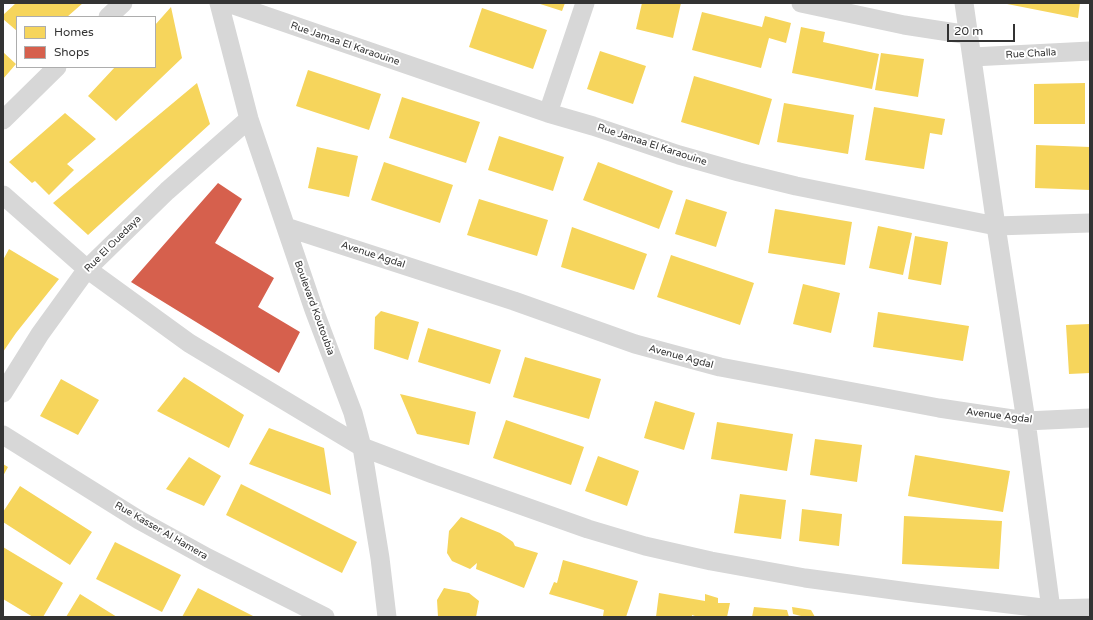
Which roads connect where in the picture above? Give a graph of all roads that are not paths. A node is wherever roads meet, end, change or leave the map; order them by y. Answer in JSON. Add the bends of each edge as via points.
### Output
{"nodes":[{"id":1,"x":123,"y":3,"type":"edge"},
{"id":2,"x":219,"y":3,"type":"edge"},
{"id":3,"x":228,"y":3,"type":"edge"},
{"id":4,"x":585,"y":3,"type":"edge"},
{"id":5,"x":801,"y":3,"type":"edge"},
{"id":6,"x":964,"y":3,"type":"edge"},
{"id":7,"x":109,"y":16,"type":"edge"},
{"id":8,"x":969,"y":35,"type":"junction"},
{"id":9,"x":1090,"y":51,"type":"edge"},
{"id":10,"x":972,"y":57,"type":"junction"},
{"id":11,"x":56,"y":68,"type":"edge"},
{"id":12,"x":548,"y":113,"type":"junction"},
{"id":13,"x":249,"y":119,"type":"junction"},
{"id":14,"x":3,"y":120,"type":"edge"},
{"id":15,"x":3,"y":195,"type":"edge"},
{"id":16,"x":1090,"y":223,"type":"edge"},
{"id":17,"x":996,"y":226,"type":"junction"},
{"id":18,"x":286,"y":227,"type":"junction"},
{"id":19,"x":87,"y":269,"type":"junction"},
{"id":20,"x":3,"y":392,"type":"edge"},
{"id":21,"x":1090,"y":418,"type":"edge"},
{"id":22,"x":1026,"y":421,"type":"junction"},
{"id":23,"x":3,"y":435,"type":"edge"},
{"id":24,"x":362,"y":446,"type":"junction"},
{"id":25,"x":1090,"y":608,"type":"edge"},
{"id":26,"x":1052,"y":613,"type":"edge"},
{"id":27,"x":324,"y":617,"type":"edge"},
{"id":28,"x":386,"y":617,"type":"edge"}],
"edges":[{"from":1,"to":7,"type":"street"},
{"from":2,"to":13,"type":"street","name":"Boulevard Koutoubia"},
{"from":3,"to":12,"type":"street","name":"Rue Jamaa El Karaouine"},
{"from":4,"to":12,"type":"street"},
{"from":5,"to":8,"type":"street","via":[[904,25]]},
{"from":6,"to":8,"type":"street"},
{"from":8,"to":10,"type":"street"},
{"from":9,"to":10,"type":"street","name":"Rue Challa"},
{"from":10,"to":17,"type":"street"},
{"from":11,"to":14,"type":"street"},
{"from":12,"to":17,"type":"street","name":"Rue Jamaa El Karaouine","via":[[739,172]]},
{"from":13,"to":18,"type":"street","name":"Boulevard Koutoubia"},
{"from":13,"to":19,"type":"street","name":"Rue El Ouedaya","via":[[167,191]]},
{"from":15,"to":19,"type":"street"},
{"from":16,"to":17,"type":"street","name":"Rue Jamaa El Karaouine"},
{"from":17,"to":22,"type":"street"},
{"from":18,"to":22,"type":"street","name":"Avenue Agdal","via":[[514,301],[635,344],[720,367],[939,408]]},
{"from":18,"to":24,"type":"street","name":"Boulevard Koutoubia","via":[[353,413]]},
{"from":19,"to":20,"type":"street","name":"Rue El Ouedaya","via":[[40,334]]},
{"from":19,"to":24,"type":"street","via":[[189,343]]},
{"from":21,"to":22,"type":"street","name":"Avenue Agdal"},
{"from":22,"to":26,"type":"street"},
{"from":23,"to":27,"type":"street","name":"Rue Kasser Al Hamera","via":[[139,520]]},
{"from":24,"to":26,"type":"street","via":[[527,508],[660,549],[805,578]]},
{"from":24,"to":28,"type":"street","name":"Boulevard Koutoubia","via":[[377,536]]},
{"from":25,"to":26,"type":"street"}]}
